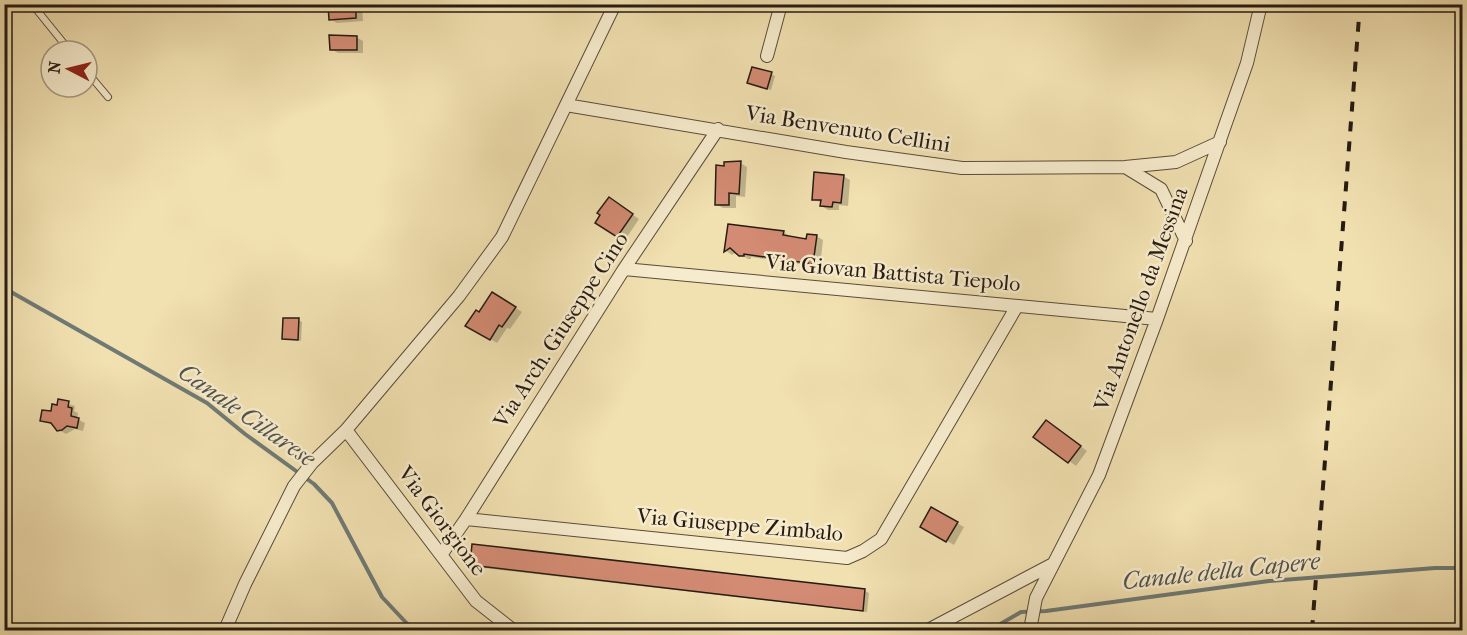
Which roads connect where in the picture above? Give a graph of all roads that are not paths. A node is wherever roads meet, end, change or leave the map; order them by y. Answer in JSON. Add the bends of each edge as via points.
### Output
{"nodes":[{"id":1,"x":32,"y":4,"type":"edge"},
{"id":2,"x":615,"y":4,"type":"edge"},
{"id":3,"x":781,"y":4,"type":"edge"},
{"id":4,"x":1261,"y":4,"type":"edge"},
{"id":5,"x":60,"y":39,"type":"edge"},
{"id":6,"x":767,"y":56,"type":"dead end"},
{"id":7,"x":99,"y":86,"type":"edge"},
{"id":8,"x":108,"y":97,"type":"dead end"},
{"id":9,"x":566,"y":105,"type":"junction"},
{"id":10,"x":718,"y":129,"type":"junction"},
{"id":11,"x":1220,"y":142,"type":"junction"},
{"id":12,"x":1125,"y":167,"type":"junction"},
{"id":13,"x":1186,"y":241,"type":"junction"},
{"id":14,"x":624,"y":269,"type":"junction"},
{"id":15,"x":1017,"y":306,"type":"junction"},
{"id":16,"x":1157,"y":319,"type":"junction"},
{"id":17,"x":346,"y":430,"type":"junction"},
{"id":18,"x":466,"y":519,"type":"junction"},
{"id":19,"x":441,"y":555,"type":"junction"},
{"id":20,"x":1053,"y":564,"type":"junction"},
{"id":21,"x":1031,"y":627,"type":"edge"},
{"id":22,"x":225,"y":630,"type":"edge"},
{"id":23,"x":513,"y":630,"type":"edge"},
{"id":24,"x":928,"y":630,"type":"edge"}],
"edges":[{"from":1,"to":5,"type":"lane"},
{"from":2,"to":9,"type":"street"},
{"from":3,"to":6,"type":"street"},
{"from":4,"to":11,"type":"street","name":"Via Antonello da Messina","via":[[1247,63]]},
{"from":7,"to":8,"type":"lane"},
{"from":9,"to":10,"type":"street","name":"Via Benvenuto Cellini"},
{"from":9,"to":17,"type":"street","via":[[502,237],[459,296]]},
{"from":10,"to":12,"type":"street","name":"Via Benvenuto Cellini","via":[[962,168]]},
{"from":10,"to":14,"type":"street","name":"Via Arch. Giuseppe Cino"},
{"from":11,"to":12,"type":"street","name":"Via Benvenuto Cellini","via":[[1176,162]]},
{"from":11,"to":13,"type":"street","name":"Via Antonello da Messina"},
{"from":12,"to":13,"type":"street","via":[[1161,189]]},
{"from":13,"to":16,"type":"street","name":"Via Antonello da Messina"},
{"from":14,"to":15,"type":"street","name":"Via Giovan Battista Tiepolo"},
{"from":14,"to":18,"type":"street","name":"Via Arch. Giuseppe Cino"},
{"from":15,"to":16,"type":"street","name":"Via Giovan Battista Tiepolo"},
{"from":15,"to":18,"type":"street","name":"Via Giuseppe Zimbalo","via":[[881,539],[847,558]]},
{"from":16,"to":20,"type":"street","name":"Via Antonello da Messina","via":[[1099,475]]},
{"from":17,"to":19,"type":"street","name":"Via Giorgione"},
{"from":17,"to":22,"type":"street","via":[[294,486]]},
{"from":18,"to":19,"type":"street","name":"Via Arch. Giuseppe Cino"},
{"from":19,"to":23,"type":"street","name":"Via Giorgione","via":[[476,601]]},
{"from":20,"to":21,"type":"street","name":"Via Antonello da Messina","via":[[1036,598]]},
{"from":20,"to":24,"type":"street"}]}
